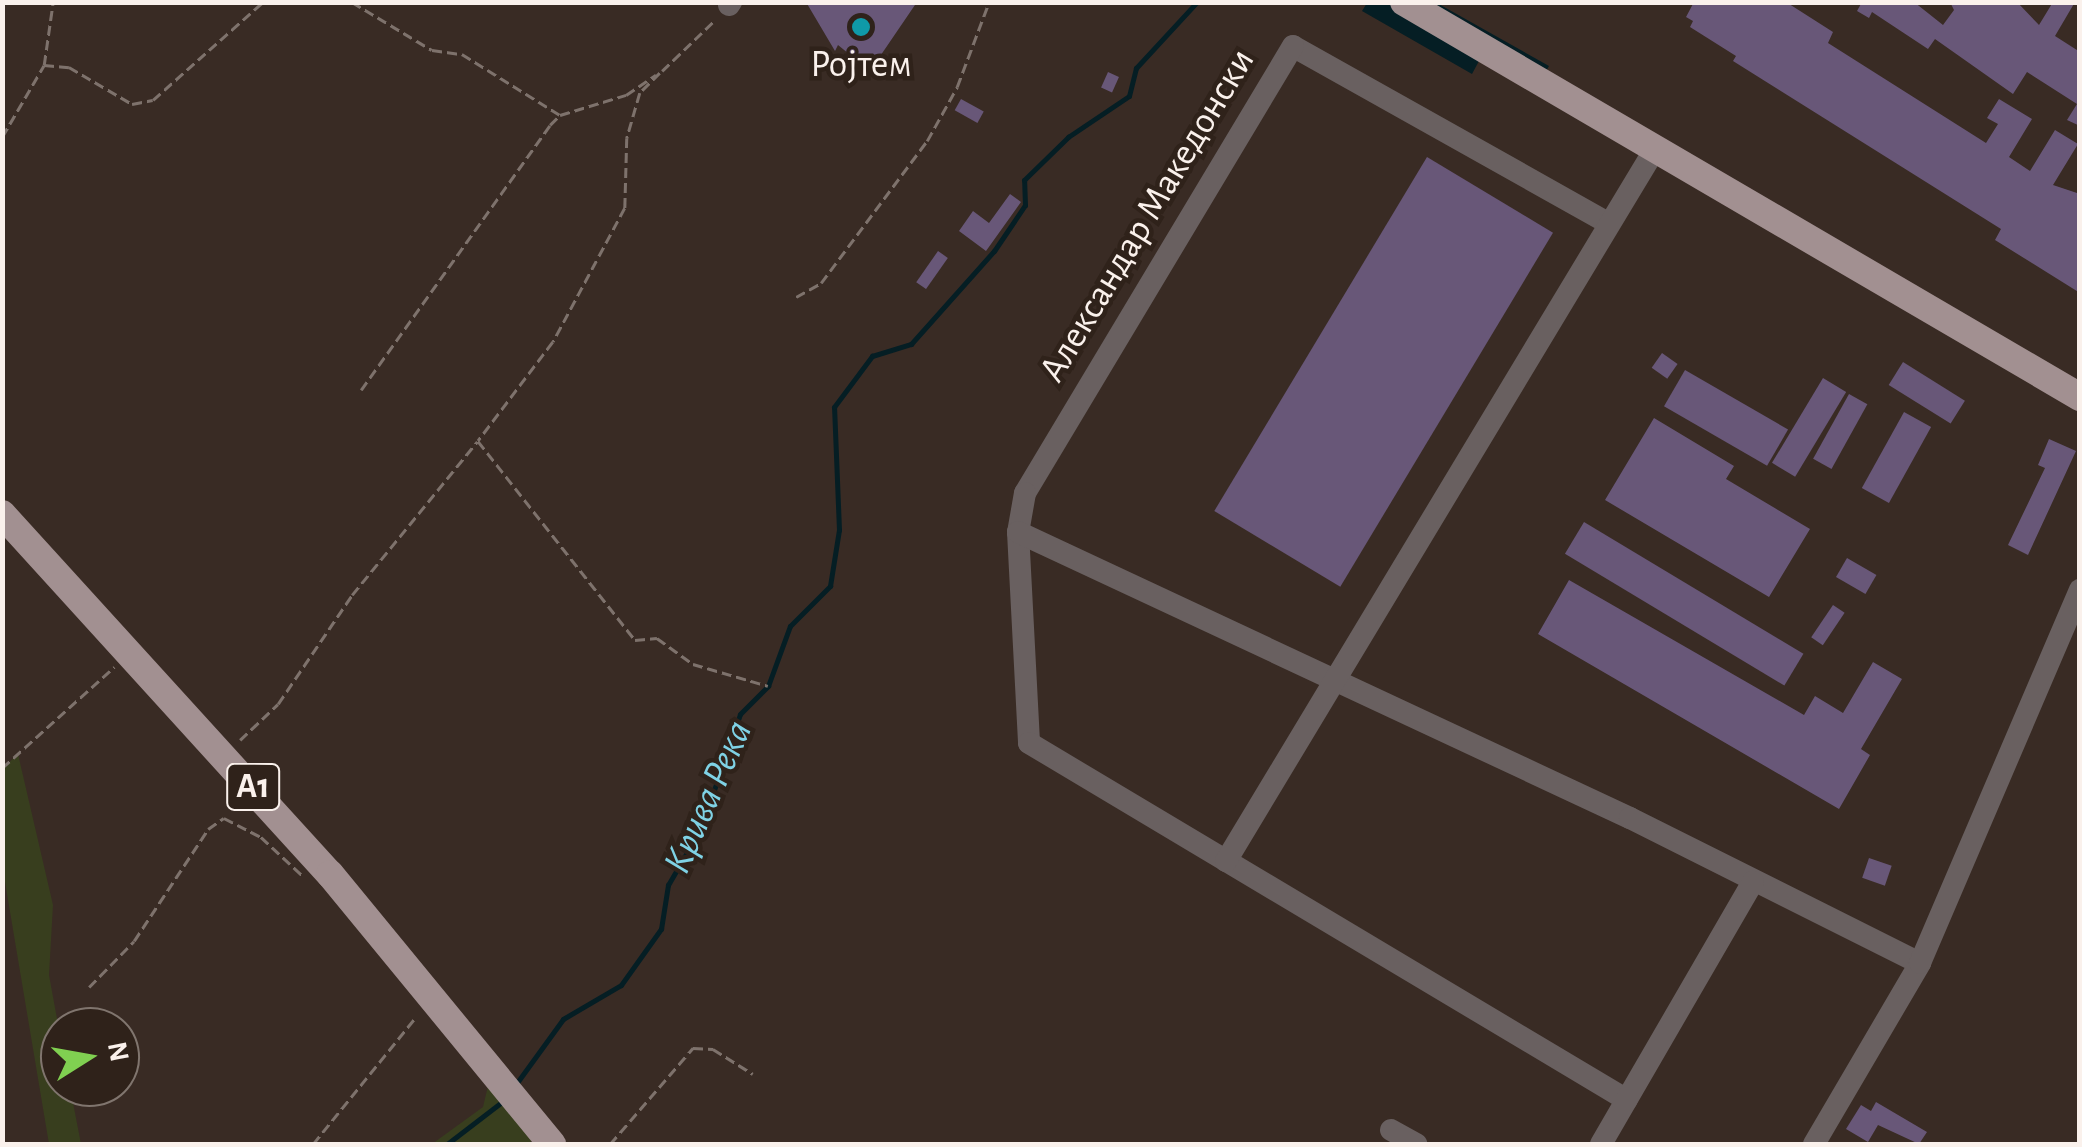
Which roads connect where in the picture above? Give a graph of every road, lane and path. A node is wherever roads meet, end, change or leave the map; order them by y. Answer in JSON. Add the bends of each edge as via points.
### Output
{"nodes":[{"id":1,"x":53,"y":2,"type":"edge"},
{"id":2,"x":263,"y":2,"type":"edge"},
{"id":3,"x":352,"y":2,"type":"edge"},
{"id":4,"x":988,"y":2,"type":"edge"},
{"id":5,"x":730,"y":4,"type":"edge"},
{"id":6,"x":1420,"y":6,"type":"edge"},
{"id":7,"x":44,"y":65,"type":"junction"},
{"id":8,"x":660,"y":73,"type":"junction"},
{"id":9,"x":560,"y":115,"type":"junction"},
{"id":10,"x":2,"y":138,"type":"edge"},
{"id":11,"x":1655,"y":149,"type":"junction"},
{"id":12,"x":1608,"y":224,"type":"junction"},
{"id":13,"x":796,"y":297,"type":"dead end"},
{"id":14,"x":362,"y":390,"type":"dead end"},
{"id":15,"x":2080,"y":397,"type":"edge"},
{"id":16,"x":478,"y":441,"type":"junction"},
{"id":17,"x":2,"y":514,"type":"edge"},
{"id":18,"x":1018,"y":532,"type":"junction"},
{"id":19,"x":2080,"y":590,"type":"edge"},
{"id":20,"x":129,"y":652,"type":"junction"},
{"id":21,"x":1334,"y":683,"type":"junction"},
{"id":22,"x":768,"y":686,"type":"dead end"},
{"id":23,"x":224,"y":754,"type":"junction"},
{"id":24,"x":2,"y":768,"type":"edge"},
{"id":25,"x":1226,"y":860,"type":"junction"},
{"id":26,"x":330,"y":874,"type":"junction"},
{"id":27,"x":1753,"y":882,"type":"junction"},
{"id":28,"x":1920,"y":962,"type":"junction"},
{"id":29,"x":90,"y":988,"type":"dead end"},
{"id":30,"x":433,"y":997,"type":"junction"},
{"id":31,"x":754,"y":1074,"type":"dead end"},
{"id":32,"x":1627,"y":1100,"type":"junction"},
{"id":33,"x":1391,"y":1130,"type":"dead end"},
{"id":34,"x":546,"y":1136,"type":"edge"},
{"id":35,"x":312,"y":1144,"type":"edge"},
{"id":36,"x":610,"y":1144,"type":"edge"},
{"id":37,"x":1416,"y":1144,"type":"edge"},
{"id":38,"x":1601,"y":1144,"type":"edge"},
{"id":39,"x":1814,"y":1144,"type":"edge"}],
"edges":[{"from":1,"to":7,"type":"path"},
{"from":2,"to":7,"type":"path","via":[[153,100],[132,104],[83,73]]},
{"from":3,"to":9,"type":"path","via":[[432,50],[462,54]]},
{"from":4,"to":13,"type":"path","via":[[957,87],[927,142],[820,284]]},
{"from":5,"to":8,"type":"path"},
{"from":6,"to":11,"type":"main road"},
{"from":7,"to":10,"type":"path"},
{"from":8,"to":9,"type":"path","via":[[626,95]]},
{"from":8,"to":16,"type":"path","via":[[640,93],[626,138],[624,208],[553,342]]},
{"from":9,"to":14,"type":"path"},
{"from":11,"to":12,"type":"lane"},
{"from":11,"to":15,"type":"main road"},
{"from":12,"to":18,"type":"lane","name":"Александар Македонски","via":[[1294,46],[1025,493]]},
{"from":12,"to":21,"type":"lane"},
{"from":16,"to":22,"type":"path","via":[[635,640],[657,638],[693,664]]},
{"from":16,"to":23,"type":"path","via":[[352,595],[278,704]]},
{"from":17,"to":20,"type":"main road","number":"A1"},
{"from":18,"to":21,"type":"lane"},
{"from":18,"to":25,"type":"lane","name":"Александар Македонски","via":[[1029,743]]},
{"from":19,"to":28,"type":"lane"},
{"from":20,"to":23,"type":"main road","number":"A1"},
{"from":20,"to":24,"type":"path"},
{"from":21,"to":25,"type":"lane"},
{"from":21,"to":27,"type":"lane"},
{"from":23,"to":26,"type":"main road","number":"A1"},
{"from":25,"to":32,"type":"lane","name":"Александар Македонски"},
{"from":26,"to":29,"type":"path","via":[[298,878],[261,837],[224,818],[208,829],[134,941]]},
{"from":26,"to":30,"type":"main road","number":"A1"},
{"from":27,"to":28,"type":"lane"},
{"from":27,"to":32,"type":"lane"},
{"from":28,"to":39,"type":"lane"},
{"from":30,"to":34,"type":"main road","number":"A1"},
{"from":30,"to":35,"type":"path"},
{"from":31,"to":36,"type":"path","via":[[714,1049],[693,1048]]},
{"from":32,"to":38,"type":"lane"},
{"from":33,"to":37,"type":"lane"}]}
